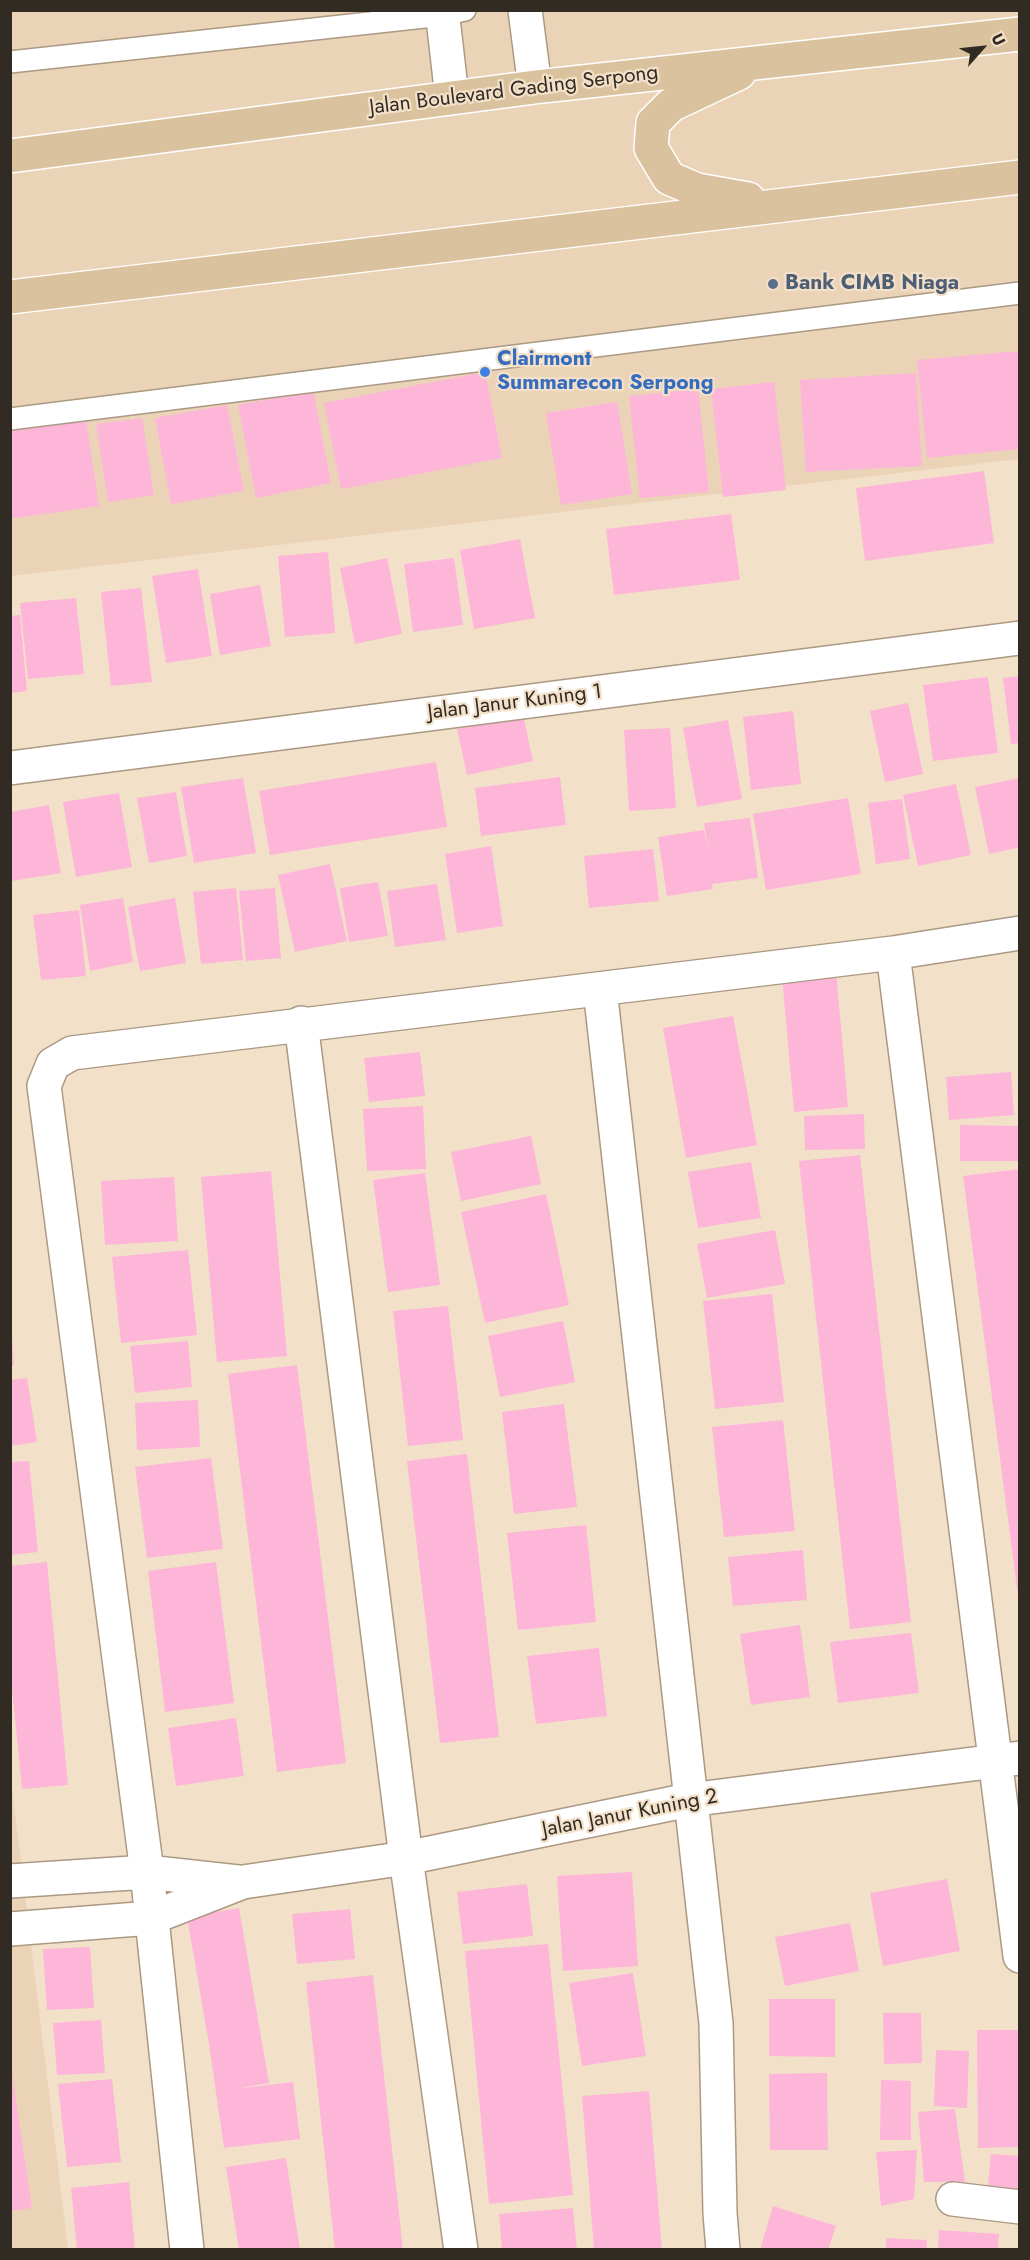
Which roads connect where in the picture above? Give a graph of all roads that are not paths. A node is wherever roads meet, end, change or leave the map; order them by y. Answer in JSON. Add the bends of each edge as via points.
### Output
{"nodes":[{"id":1,"x":525,"y":10,"type":"edge"},
{"id":2,"x":450,"y":12,"type":"edge"},
{"id":3,"x":1020,"y":34,"type":"edge"},
{"id":4,"x":10,"y":62,"type":"edge"},
{"id":5,"x":764,"y":62,"type":"junction"},
{"id":6,"x":535,"y":87,"type":"junction"},
{"id":7,"x":452,"y":97,"type":"junction"},
{"id":8,"x":10,"y":156,"type":"edge"},
{"id":9,"x":1020,"y":177,"type":"edge"},
{"id":10,"x":782,"y":205,"type":"junction"},
{"id":11,"x":1020,"y":293,"type":"edge"},
{"id":12,"x":10,"y":297,"type":"edge"},
{"id":13,"x":10,"y":419,"type":"edge"},
{"id":14,"x":1020,"y":638,"type":"edge"},
{"id":15,"x":10,"y":768,"type":"edge"},
{"id":16,"x":1020,"y":933,"type":"edge"},
{"id":17,"x":893,"y":952,"type":"junction"},
{"id":18,"x":600,"y":988,"type":"junction"},
{"id":19,"x":301,"y":1023,"type":"junction"},
{"id":20,"x":1008,"y":1760,"type":"edge"},
{"id":21,"x":689,"y":1800,"type":"junction"},
{"id":22,"x":406,"y":1858,"type":"junction"},
{"id":23,"x":147,"y":1872,"type":"junction"},
{"id":24,"x":10,"y":1881,"type":"edge"},
{"id":25,"x":243,"y":1882,"type":"junction"},
{"id":26,"x":151,"y":1918,"type":"junction"},
{"id":27,"x":10,"y":1929,"type":"edge"},
{"id":28,"x":1020,"y":1956,"type":"edge"},
{"id":29,"x":953,"y":2199,"type":"dead end"},
{"id":30,"x":1020,"y":2207,"type":"edge"},
{"id":31,"x":188,"y":2250,"type":"edge"},
{"id":32,"x":461,"y":2250,"type":"edge"},
{"id":33,"x":723,"y":2250,"type":"edge"}],
"edges":[{"from":1,"to":6,"type":"street"},
{"from":2,"to":4,"type":"lane"},
{"from":2,"to":7,"type":"street"},
{"from":3,"to":5,"type":"main road","name":"Jalan Boulevard Gading Serpong"},
{"from":5,"to":6,"type":"main road","name":"Jalan Boulevard Gading Serpong"},
{"from":5,"to":10,"type":"main road","via":[[671,105],[654,123],[651,148],[669,178],[697,190]]},
{"from":6,"to":7,"type":"main road","name":"Jalan Boulevard Gading Serpong"},
{"from":7,"to":8,"type":"main road","name":"Jalan Boulevard Gading Serpong"},
{"from":9,"to":10,"type":"main road"},
{"from":10,"to":12,"type":"main road"},
{"from":11,"to":13,"type":"lane"},
{"from":14,"to":15,"type":"street","name":"Jalan Janur Kuning 1"},
{"from":16,"to":17,"type":"street"},
{"from":17,"to":18,"type":"street"},
{"from":17,"to":20,"type":"street"},
{"from":18,"to":19,"type":"street"},
{"from":18,"to":21,"type":"street"},
{"from":19,"to":22,"type":"street"},
{"from":19,"to":23,"type":"street","via":[[72,1053],[53,1064],[44,1086]]},
{"from":20,"to":21,"type":"street","name":"Jalan Janur Kuning 2"},
{"from":20,"to":28,"type":"street"},
{"from":21,"to":22,"type":"street","name":"Jalan Janur Kuning 2"},
{"from":21,"to":33,"type":"street","via":[[716,2023]]},
{"from":22,"to":25,"type":"street","name":"Jalan Janur Kuning 2"},
{"from":22,"to":32,"type":"street"},
{"from":23,"to":24,"type":"street","name":"Jalan Janur Kuning 2"},
{"from":23,"to":25,"type":"street","name":"Jalan Janur Kuning 2"},
{"from":23,"to":26,"type":"street"},
{"from":25,"to":26,"type":"street","name":"Jalan Janur Kuning 2"},
{"from":26,"to":27,"type":"street","name":"Jalan Janur Kuning 2"},
{"from":26,"to":31,"type":"street"},
{"from":29,"to":30,"type":"street"}]}
